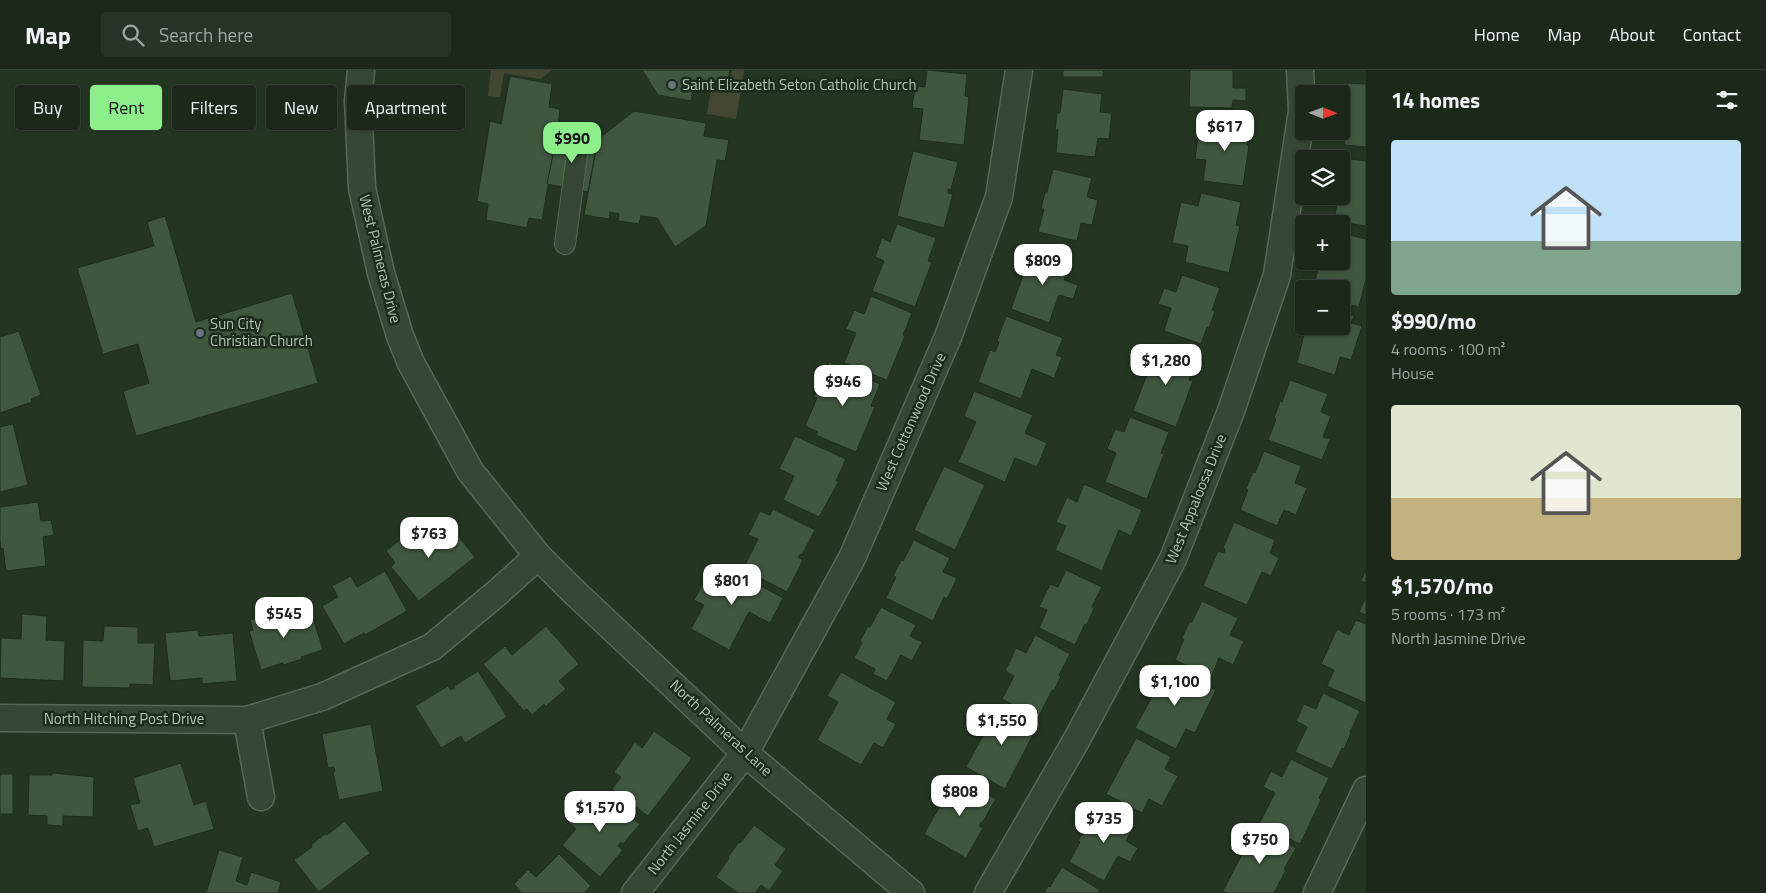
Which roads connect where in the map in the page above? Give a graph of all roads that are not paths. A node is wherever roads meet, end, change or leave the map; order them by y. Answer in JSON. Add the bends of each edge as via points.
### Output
{"nodes":[{"id":1,"x":361,"y":70,"type":"edge"},
{"id":2,"x":1019,"y":70,"type":"edge"},
{"id":3,"x":1300,"y":70,"type":"edge"},
{"id":4,"x":579,"y":140,"type":"dead end"},
{"id":5,"x":564,"y":244,"type":"dead end"},
{"id":6,"x":538,"y":556,"type":"junction"},
{"id":7,"x":0,"y":718,"type":"edge"},
{"id":8,"x":247,"y":720,"type":"junction"},
{"id":9,"x":745,"y":753,"type":"junction"},
{"id":10,"x":1366,"y":790,"type":"edge"},
{"id":11,"x":261,"y":797,"type":"dead end"},
{"id":12,"x":635,"y":893,"type":"edge"},
{"id":13,"x":911,"y":893,"type":"edge"},
{"id":14,"x":988,"y":893,"type":"edge"},
{"id":15,"x":1317,"y":893,"type":"edge"}],
"edges":[{"from":1,"to":6,"type":"street","name":"West Palmeras Drive","via":[[358,101],[362,188],[381,273],[400,336],[411,363],[470,471]]},
{"from":2,"to":9,"type":"street","name":"West Cottonwood Drive","via":[[999,197],[948,337],[852,558]]},
{"from":3,"to":14,"type":"street","name":"West Appaloosa Drive","via":[[1302,111],[1277,275],[1231,412],[1173,559],[1077,739]]},
{"from":4,"to":5,"type":"street"},
{"from":6,"to":8,"type":"street","name":"North Hitching Post Drive","via":[[432,647],[322,697]]},
{"from":6,"to":9,"type":"street","name":"North Palmeras Lane"},
{"from":7,"to":8,"type":"street","name":"North Hitching Post Drive"},
{"from":8,"to":11,"type":"street"},
{"from":9,"to":12,"type":"street","name":"North Jasmine Drive"},
{"from":9,"to":13,"type":"street","name":"North Palmeras Lane"},
{"from":10,"to":15,"type":"street"}]}
